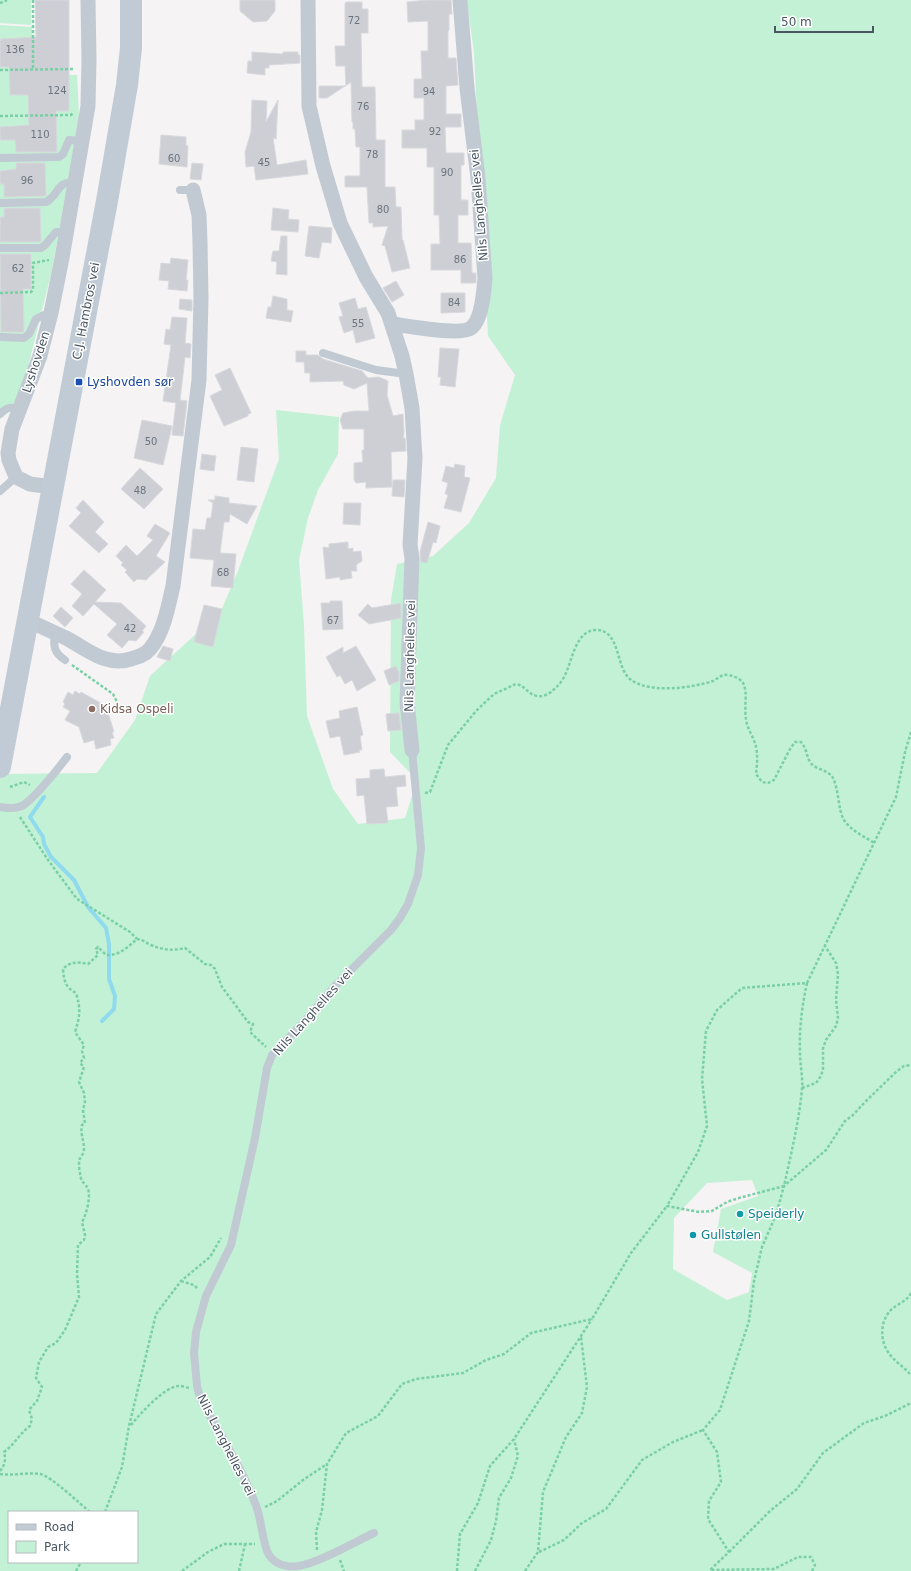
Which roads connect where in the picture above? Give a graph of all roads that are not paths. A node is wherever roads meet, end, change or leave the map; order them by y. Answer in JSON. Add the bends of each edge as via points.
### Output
{"nodes":[{"id":1,"x":88,"y":0,"type":"edge"},
{"id":2,"x":131,"y":0,"type":"edge"},
{"id":3,"x":308,"y":0,"type":"edge"},
{"id":4,"x":460,"y":0,"type":"edge"},
{"id":5,"x":82,"y":141,"type":"junction"},
{"id":6,"x":0,"y":158,"type":"edge"},
{"id":7,"x":75,"y":183,"type":"junction"},
{"id":8,"x":187,"y":190,"type":"dead end"},
{"id":9,"x":0,"y":203,"type":"edge"},
{"id":10,"x":65,"y":232,"type":"junction"},
{"id":11,"x":0,"y":248,"type":"edge"},
{"id":12,"x":51,"y":313,"type":"junction"},
{"id":13,"x":392,"y":324,"type":"junction"},
{"id":14,"x":0,"y":338,"type":"edge"},
{"id":15,"x":323,"y":353,"type":"dead end"},
{"id":16,"x":406,"y":374,"type":"junction"},
{"id":17,"x":20,"y":410,"type":"junction"},
{"id":18,"x":0,"y":414,"type":"edge"},
{"id":19,"x":16,"y":477,"type":"junction"},
{"id":20,"x":52,"y":487,"type":"junction"},
{"id":21,"x":0,"y":492,"type":"edge"},
{"id":22,"x":27,"y":620,"type":"junction"},
{"id":23,"x":55,"y":633,"type":"junction"},
{"id":24,"x":65,"y":660,"type":"road end"},
{"id":25,"x":412,"y":750,"type":"joint"},
{"id":26,"x":67,"y":757,"type":"dead end"},
{"id":27,"x":0,"y":767,"type":"edge"},
{"id":28,"x":0,"y":807,"type":"edge"},
{"id":29,"x":374,"y":1533,"type":"dead end"}],
"edges":[{"from":1,"to":5,"type":"street","name":"Lyshovden","via":[[88,106]]},
{"from":2,"to":20,"type":"main road","name":"C.J. Hambros vei","via":[[131,48],[127,85]]},
{"from":3,"to":13,"type":"street","name":"Nils Langhelles vei","via":[[309,106],[323,166],[340,223]]},
{"from":4,"to":13,"type":"street","name":"Nils Langhelles vei","via":[[478,178],[484,292],[477,321],[467,330],[434,330]]},
{"from":5,"to":6,"type":"lane","via":[[69,140],[59,157]]},
{"from":5,"to":7,"type":"street","name":"Lyshovden"},
{"from":7,"to":9,"type":"lane","via":[[66,182],[46,202]]},
{"from":7,"to":10,"type":"street","name":"Lyshovden"},
{"from":8,"to":23,"type":"street","via":[[199,215],[199,380],[176,566],[168,609],[149,650],[139,657],[123,662],[103,658]]},
{"from":10,"to":11,"type":"lane","via":[[56,232],[41,248]]},
{"from":10,"to":12,"type":"street","name":"Lyshovden"},
{"from":12,"to":14,"type":"lane","name":"Lyshovden","via":[[36,319],[29,334],[24,338]]},
{"from":12,"to":17,"type":"street","name":"Lyshovden","via":[[40,356]]},
{"from":13,"to":16,"type":"street","name":"Nils Langhelles vei"},
{"from":15,"to":16,"type":"lane","via":[[376,370]]},
{"from":16,"to":25,"type":"street","name":"Nils Langhelles vei","via":[[412,408],[415,458],[406,702]]},
{"from":17,"to":18,"type":"lane","name":"Lyshovden","via":[[12,406]]},
{"from":17,"to":19,"type":"street","name":"Lyshovden","via":[[12,429],[8,453]]},
{"from":19,"to":20,"type":"street","via":[[30,484]]},
{"from":19,"to":21,"type":"lane"},
{"from":20,"to":22,"type":"main road","name":"C.J. Hambros vei"},
{"from":22,"to":23,"type":"street"},
{"from":22,"to":27,"type":"main road","name":"C.J. Hambros vei"},
{"from":23,"to":24,"type":"lane","via":[[53,647],[59,657]]},
{"from":25,"to":29,"type":"lane","name":"Nils Langhelles vei","via":[[421,848],[418,875],[408,904],[391,930],[272,1055],[267,1068],[255,1138],[231,1245],[206,1296],[196,1332],[194,1353],[200,1398],[243,1474],[258,1510],[269,1556],[277,1563],[288,1567],[301,1566]]},
{"from":26,"to":28,"type":"lane","via":[[23,805],[16,808]]}]}
